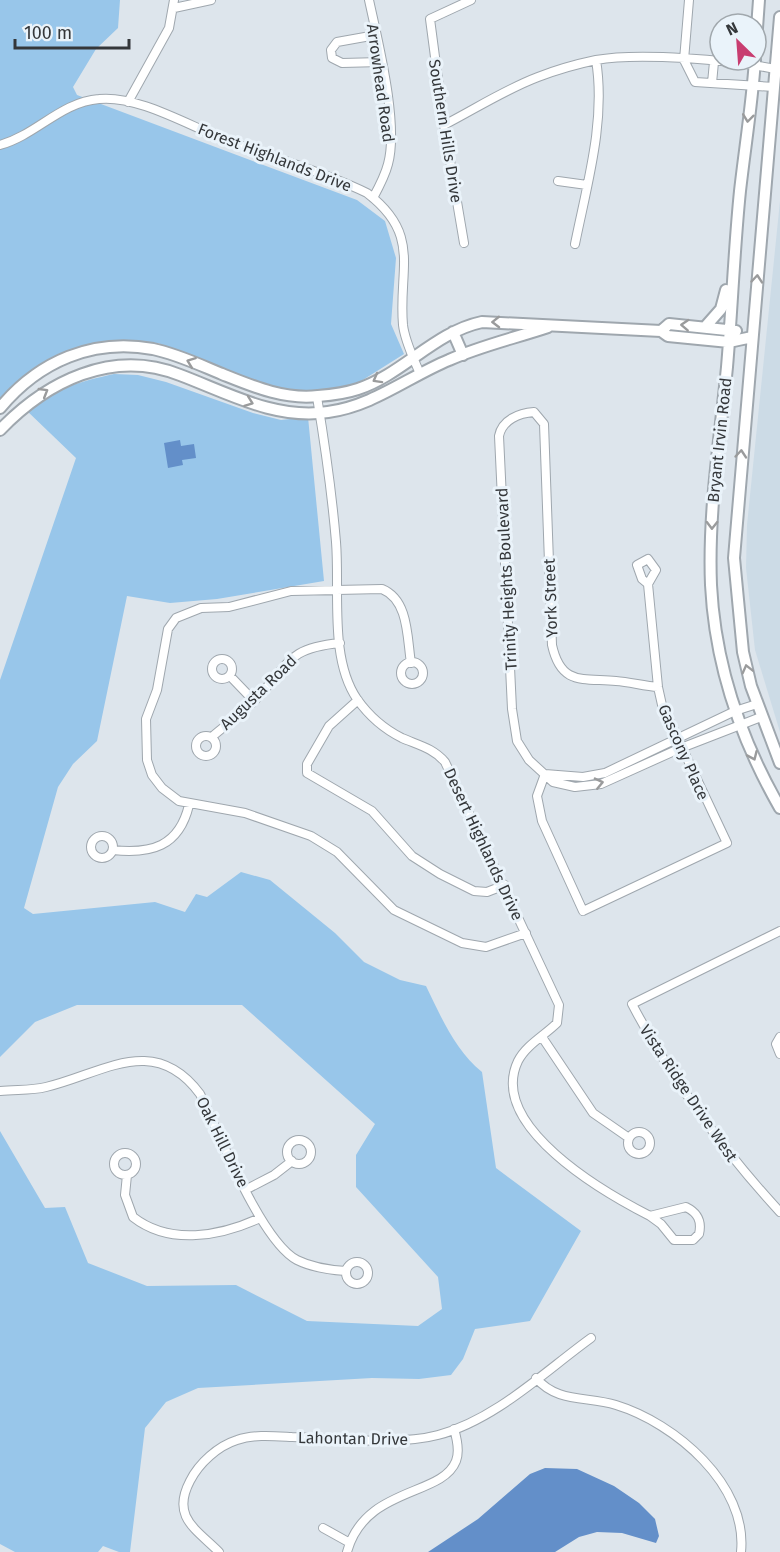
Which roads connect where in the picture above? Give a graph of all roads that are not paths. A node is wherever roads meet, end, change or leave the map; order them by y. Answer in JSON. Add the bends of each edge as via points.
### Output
{"nodes":[{"id":1,"x":211,"y":0,"type":"edge"},
{"id":2,"x":369,"y":0,"type":"edge"},
{"id":3,"x":471,"y":0,"type":"edge"},
{"id":4,"x":689,"y":0,"type":"edge"},
{"id":5,"x":174,"y":4,"type":"edge"},
{"id":6,"x":780,"y":16,"type":"edge"},
{"id":7,"x":376,"y":35,"type":"junction"},
{"id":8,"x":596,"y":60,"type":"junction"},
{"id":9,"x":684,"y":60,"type":"junction"},
{"id":10,"x":381,"y":62,"type":"junction"},
{"id":11,"x":708,"y":62,"type":"edge"},
{"id":12,"x":768,"y":67,"type":"edge"},
{"id":13,"x":775,"y":69,"type":"junction"},
{"id":14,"x":713,"y":72,"type":"edge"},
{"id":15,"x":754,"y":72,"type":"edge"},
{"id":16,"x":712,"y":83,"type":"junction"},
{"id":17,"x":752,"y":85,"type":"junction"},
{"id":18,"x":774,"y":87,"type":"junction"},
{"id":19,"x":128,"y":102,"type":"junction"},
{"id":20,"x":444,"y":125,"type":"junction"},
{"id":21,"x":0,"y":145,"type":"edge"},
{"id":22,"x":558,"y":181,"type":"dead end"},
{"id":23,"x":587,"y":184,"type":"junction"},
{"id":24,"x":373,"y":198,"type":"junction"},
{"id":25,"x":464,"y":243,"type":"dead end"},
{"id":26,"x":575,"y":244,"type":"dead end"},
{"id":27,"x":735,"y":246,"type":"junction"},
{"id":28,"x":554,"y":325,"type":"junction"},
{"id":29,"x":706,"y":326,"type":"junction"},
{"id":30,"x":730,"y":329,"type":"junction"},
{"id":31,"x":661,"y":331,"type":"junction"},
{"id":32,"x":453,"y":332,"type":"junction"},
{"id":33,"x":752,"y":337,"type":"junction"},
{"id":34,"x":729,"y":342,"type":"junction"},
{"id":35,"x":463,"y":355,"type":"junction"},
{"id":36,"x":413,"y":356,"type":"junction"},
{"id":37,"x":420,"y":374,"type":"junction"},
{"id":38,"x":317,"y":397,"type":"junction"},
{"id":39,"x":0,"y":408,"type":"edge"},
{"id":40,"x":319,"y":413,"type":"junction"},
{"id":41,"x":544,"y":424,"type":"joint"},
{"id":42,"x":0,"y":430,"type":"edge"},
{"id":43,"x":648,"y":585,"type":"dead end"},
{"id":44,"x":336,"y":590,"type":"junction"},
{"id":45,"x":340,"y":643,"type":"junction"},
{"id":46,"x":411,"y":663,"type":"dead end"},
{"id":47,"x":230,"y":676,"type":"dead end"},
{"id":48,"x":658,"y":687,"type":"junction"},
{"id":49,"x":358,"y":700,"type":"junction"},
{"id":50,"x":254,"y":701,"type":"junction"},
{"id":51,"x":757,"y":704,"type":"junction"},
{"id":52,"x":735,"y":711,"type":"junction"},
{"id":53,"x":761,"y":717,"type":"junction"},
{"id":54,"x":740,"y":724,"type":"junction"},
{"id":55,"x":213,"y":736,"type":"dead end"},
{"id":56,"x":676,"y":739,"type":"junction"},
{"id":57,"x":681,"y":748,"type":"junction"},
{"id":58,"x":780,"y":763,"type":"edge"},
{"id":59,"x":545,"y":774,"type":"junction"},
{"id":60,"x":189,"y":805,"type":"junction"},
{"id":61,"x":780,"y":808,"type":"edge"},
{"id":62,"x":113,"y":850,"type":"dead end"},
{"id":63,"x":504,"y":885,"type":"junction"},
{"id":64,"x":780,"y":931,"type":"edge"},
{"id":65,"x":526,"y":933,"type":"junction"},
{"id":66,"x":542,"y":1037,"type":"junction"},
{"id":67,"x":780,"y":1037,"type":"edge"},
{"id":68,"x":780,"y":1054,"type":"edge"},
{"id":69,"x":2,"y":1089,"type":"edge"},
{"id":70,"x":629,"y":1138,"type":"dead end"},
{"id":71,"x":292,"y":1161,"type":"dead end"},
{"id":72,"x":127,"y":1175,"type":"dead end"},
{"id":73,"x":247,"y":1190,"type":"junction"},
{"id":74,"x":780,"y":1212,"type":"edge"},
{"id":75,"x":650,"y":1216,"type":"junction"},
{"id":76,"x":260,"y":1218,"type":"junction"},
{"id":77,"x":346,"y":1271,"type":"dead end"},
{"id":78,"x":591,"y":1338,"type":"dead end"},
{"id":79,"x":536,"y":1378,"type":"junction"},
{"id":80,"x":454,"y":1429,"type":"junction"},
{"id":81,"x":323,"y":1528,"type":"dead end"},
{"id":82,"x":350,"y":1543,"type":"junction"},
{"id":83,"x":219,"y":1552,"type":"edge"},
{"id":84,"x":347,"y":1552,"type":"edge"},
{"id":85,"x":741,"y":1552,"type":"edge"}],
"edges":[{"from":1,"to":5,"type":"street"},
{"from":2,"to":7,"type":"street","name":"Arrowhead Road"},
{"from":3,"to":20,"type":"street","name":"Southern Hills Drive","via":[[430,19]]},
{"from":4,"to":9,"type":"street"},
{"from":5,"to":19,"type":"street","via":[[169,28]]},
{"from":6,"to":13,"type":"main road","name":"Bryant Irvin Road"},
{"from":7,"to":10,"type":"street","name":"Arrowhead Road"},
{"from":7,"to":10,"type":"street","via":[[338,42],[331,50],[332,58],[342,63]]},
{"from":8,"to":9,"type":"street"},
{"from":8,"to":20,"type":"street","via":[[537,77]]},
{"from":8,"to":23,"type":"street","via":[[599,121]]},
{"from":9,"to":11,"type":"street"},
{"from":9,"to":16,"type":"street","via":[[695,82]]},
{"from":10,"to":24,"type":"street","name":"Arrowhead Road","via":[[391,140],[389,163]]},
{"from":12,"to":13,"type":"street"},
{"from":13,"to":18,"type":"main road","name":"Bryant Irvin Road"},
{"from":14,"to":16,"type":"street"},
{"from":15,"to":17,"type":"main road","name":"Bryant Irvin Road"},
{"from":16,"to":17,"type":"street"},
{"from":17,"to":18,"type":"street"},
{"from":17,"to":27,"type":"main road","name":"Bryant Irvin Road","one_way":true},
{"from":33,"to":18,"type":"main road","name":"Bryant Irvin Road","one_way":true},
{"from":19,"to":21,"type":"street","name":"Forest Highlands Drive","via":[[107,99],[81,103]]},
{"from":19,"to":24,"type":"street","name":"Forest Highlands Drive","via":[[349,184]]},
{"from":20,"to":25,"type":"street","name":"Southern Hills Drive"},
{"from":22,"to":23,"type":"street"},
{"from":23,"to":26,"type":"street"},
{"from":24,"to":36,"type":"street","name":"Forest Highlands Drive","via":[[392,219],[406,255],[403,328]]},
{"from":27,"to":29,"type":"main road","via":[[729,261],[725,301]]},
{"from":27,"to":30,"type":"main road","name":"Bryant Irvin Road"},
{"from":28,"to":31,"type":"main road"},
{"from":28,"to":32,"type":"main road","one_way":true,"via":[[497,321],[468,325]]},
{"from":28,"to":35,"type":"main road"},
{"from":29,"to":30,"type":"main road"},
{"from":29,"to":31,"type":"main road","one_way":true,"via":[[669,324]]},
{"from":30,"to":33,"type":"main road"},
{"from":30,"to":34,"type":"main road","name":"Bryant Irvin Road"},
{"from":31,"to":34,"type":"main road","via":[[668,336]]},
{"from":32,"to":35,"type":"main road"},
{"from":32,"to":36,"type":"main road"},
{"from":33,"to":34,"type":"main road"},
{"from":51,"to":33,"type":"main road","name":"Bryant Irvin Road","one_way":true,"via":[[743,652],[734,558]]},
{"from":34,"to":52,"type":"main road","name":"Bryant Irvin Road","one_way":true,"via":[[712,515],[711,584],[716,627]]},
{"from":35,"to":37,"type":"main road"},
{"from":36,"to":37,"type":"street","name":"Forest Highlands Drive"},
{"from":36,"to":38,"type":"main road","one_way":true,"via":[[358,389]]},
{"from":37,"to":40,"type":"main road","via":[[368,401]]},
{"from":38,"to":39,"type":"main road","one_way":true,"via":[[285,396],[168,353],[122,346],[76,352],[57,361],[37,372]]},
{"from":38,"to":40,"type":"street","name":"Desert Highlands Drive"},
{"from":42,"to":40,"type":"main road","one_way":true,"via":[[39,394],[65,380],[126,367],[169,371],[256,405],[292,413]]},
{"from":40,"to":44,"type":"street","name":"Desert Highlands Drive","via":[[336,545]]},
{"from":41,"to":48,"type":"street","name":"York Street","via":[[552,645],[558,663],[580,681],[620,681]]},
{"from":41,"to":59,"type":"street","name":"Trinity Heights Boulevard","via":[[538,414],[527,412],[504,423],[499,436],[513,730],[522,750]]},
{"from":43,"to":48,"type":"street","name":"Gascony Place"},
{"from":44,"to":45,"type":"street","name":"Desert Highlands Drive"},
{"from":44,"to":46,"type":"street","via":[[375,588],[393,595],[403,613]]},
{"from":44,"to":60,"type":"street","via":[[291,591],[229,606],[201,608],[176,618],[168,629],[157,690],[146,720],[147,760],[162,788]]},
{"from":45,"to":49,"type":"street","name":"Desert Highlands Drive","via":[[345,676]]},
{"from":45,"to":50,"type":"street","name":"Augusta Road","via":[[294,655]]},
{"from":47,"to":50,"type":"street"},
{"from":48,"to":56,"type":"street","name":"Gascony Place"},
{"from":49,"to":63,"type":"street","name":"Desert Highlands Drive","via":[[385,728],[434,751],[445,762]]},
{"from":49,"to":63,"type":"street","via":[[329,726],[307,764],[307,773],[372,811],[412,856],[440,874],[474,891],[487,892]]},
{"from":50,"to":55,"type":"street","name":"Augusta Road"},
{"from":51,"to":52,"type":"street"},
{"from":51,"to":53,"type":"main road","name":"Bryant Irvin Road"},
{"from":52,"to":54,"type":"main road","name":"Bryant Irvin Road"},
{"from":52,"to":56,"type":"street"},
{"from":53,"to":54,"type":"street","name":"Trinity Heights Boulevard"},
{"from":53,"to":58,"type":"main road","name":"Bryant Irvin Road"},
{"from":54,"to":57,"type":"street","name":"Trinity Heights Boulevard"},
{"from":54,"to":61,"type":"main road","name":"Bryant Irvin Road","one_way":true},
{"from":56,"to":57,"type":"street","name":"Gascony Place"},
{"from":56,"to":59,"type":"street","via":[[604,773],[583,777]]},
{"from":59,"to":57,"type":"street","name":"Trinity Heights Boulevard","one_way":true,"via":[[553,782],[575,787],[601,784]]},
{"from":57,"to":59,"type":"street","name":"Gascony Place","via":[[727,843],[583,911],[542,821],[537,796]]},
{"from":60,"to":62,"type":"street","via":[[180,828],[160,846],[143,852]]},
{"from":60,"to":65,"type":"street","via":[[245,813],[311,836],[337,852],[394,910],[462,943],[486,947]]},
{"from":63,"to":65,"type":"street","name":"Desert Highlands Drive"},
{"from":64,"to":74,"type":"street","name":"Vista Ridge Drive West","via":[[632,1004],[703,1120],[738,1167]]},
{"from":65,"to":66,"type":"street","name":"Desert Highlands Drive","via":[[560,1005],[557,1023]]},
{"from":66,"to":70,"type":"street","via":[[593,1113]]},
{"from":66,"to":75,"type":"street","name":"Desert Highlands Drive","via":[[524,1051],[514,1074],[523,1117],[550,1149],[593,1185]]},
{"from":67,"to":68,"type":"street","via":[[776,1044]]},
{"from":69,"to":73,"type":"street","name":"Oak Hill Drive","via":[[47,1087],[117,1062],[169,1066],[190,1080],[200,1094]]},
{"from":71,"to":73,"type":"street"},
{"from":72,"to":76,"type":"street","via":[[125,1195],[133,1217],[164,1233],[226,1232]]},
{"from":73,"to":76,"type":"street","name":"Oak Hill Drive"},
{"from":75,"to":75,"type":"street","name":"Desert Highlands Drive","via":[[686,1207],[700,1219],[699,1234],[693,1240],[674,1240]]},
{"from":76,"to":77,"type":"street","name":"Oak Hill Drive","via":[[277,1242],[296,1259],[324,1269]]},
{"from":78,"to":79,"type":"street","name":"Lahontan Drive"},
{"from":79,"to":80,"type":"street","name":"Lahontan Drive","via":[[502,1403]]},
{"from":79,"to":85,"type":"street","via":[[546,1389],[561,1396],[592,1399],[636,1412],[680,1439],[731,1495],[740,1524]]},
{"from":80,"to":82,"type":"street","via":[[458,1444],[456,1460],[448,1474],[383,1504],[366,1518]]},
{"from":80,"to":83,"type":"street","name":"Lahontan Drive","via":[[417,1439],[262,1436],[237,1440],[219,1449],[194,1473],[183,1507],[193,1529]]},
{"from":81,"to":82,"type":"street"},
{"from":82,"to":84,"type":"street"}]}
